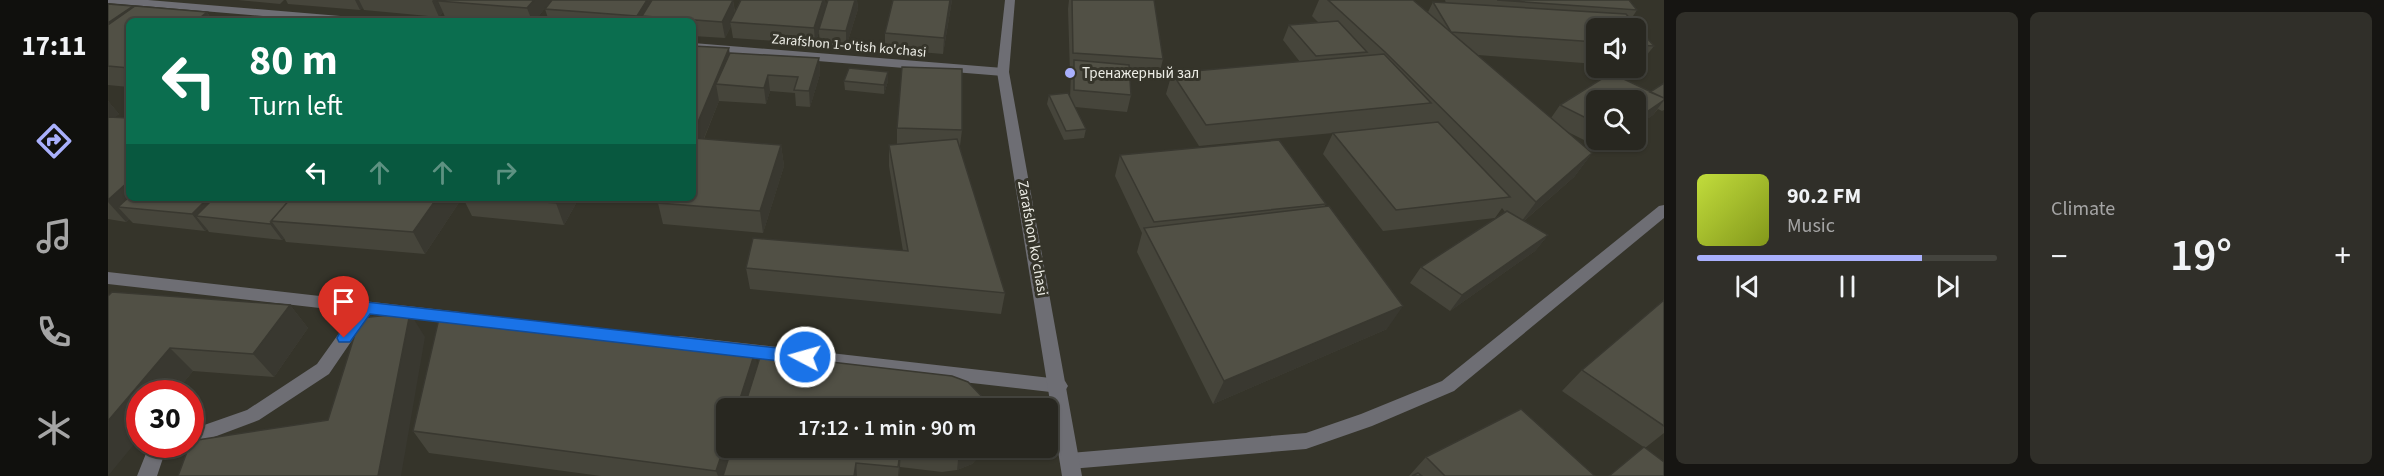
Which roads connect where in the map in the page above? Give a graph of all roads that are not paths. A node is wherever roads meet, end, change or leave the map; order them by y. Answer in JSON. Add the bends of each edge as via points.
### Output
{"nodes":[{"id":1,"x":108,"y":0,"type":"edge"},
{"id":2,"x":1010,"y":0,"type":"edge"},
{"id":3,"x":327,"y":18,"type":"edge"},
{"id":4,"x":696,"y":47,"type":"edge"},
{"id":5,"x":1003,"y":72,"type":"junction"},
{"id":6,"x":1664,"y":210,"type":"edge"},
{"id":7,"x":108,"y":278,"type":"edge"},
{"id":8,"x":366,"y":308,"type":"junction"},
{"id":9,"x":472,"y":320,"type":"edge"},
{"id":10,"x":660,"y":341,"type":"edge"},
{"id":11,"x":1059,"y":386,"type":"junction"},
{"id":12,"x":204,"y":433,"type":"edge"},
{"id":13,"x":154,"y":458,"type":"edge"},
{"id":14,"x":1071,"y":468,"type":"edge"},
{"id":15,"x":147,"y":476,"type":"edge"}],
"edges":[{"from":1,"to":3,"type":"street"},
{"from":2,"to":5,"type":"street","name":"Zarafshon ko'chasi"},
{"from":4,"to":5,"type":"street","name":"Zarafshon 1-o'tish ko'chasi"},
{"from":5,"to":11,"type":"street","name":"Zarafshon ko'chasi"},
{"from":6,"to":14,"type":"street","via":[[1448,387],[1306,441]]},
{"from":7,"to":8,"type":"street"},
{"from":8,"to":9,"type":"street"},
{"from":8,"to":12,"type":"street","via":[[322,369],[254,415]]},
{"from":10,"to":11,"type":"street"},
{"from":11,"to":14,"type":"street","name":"Zarafshon ko'chasi"},
{"from":13,"to":15,"type":"street"}]}
